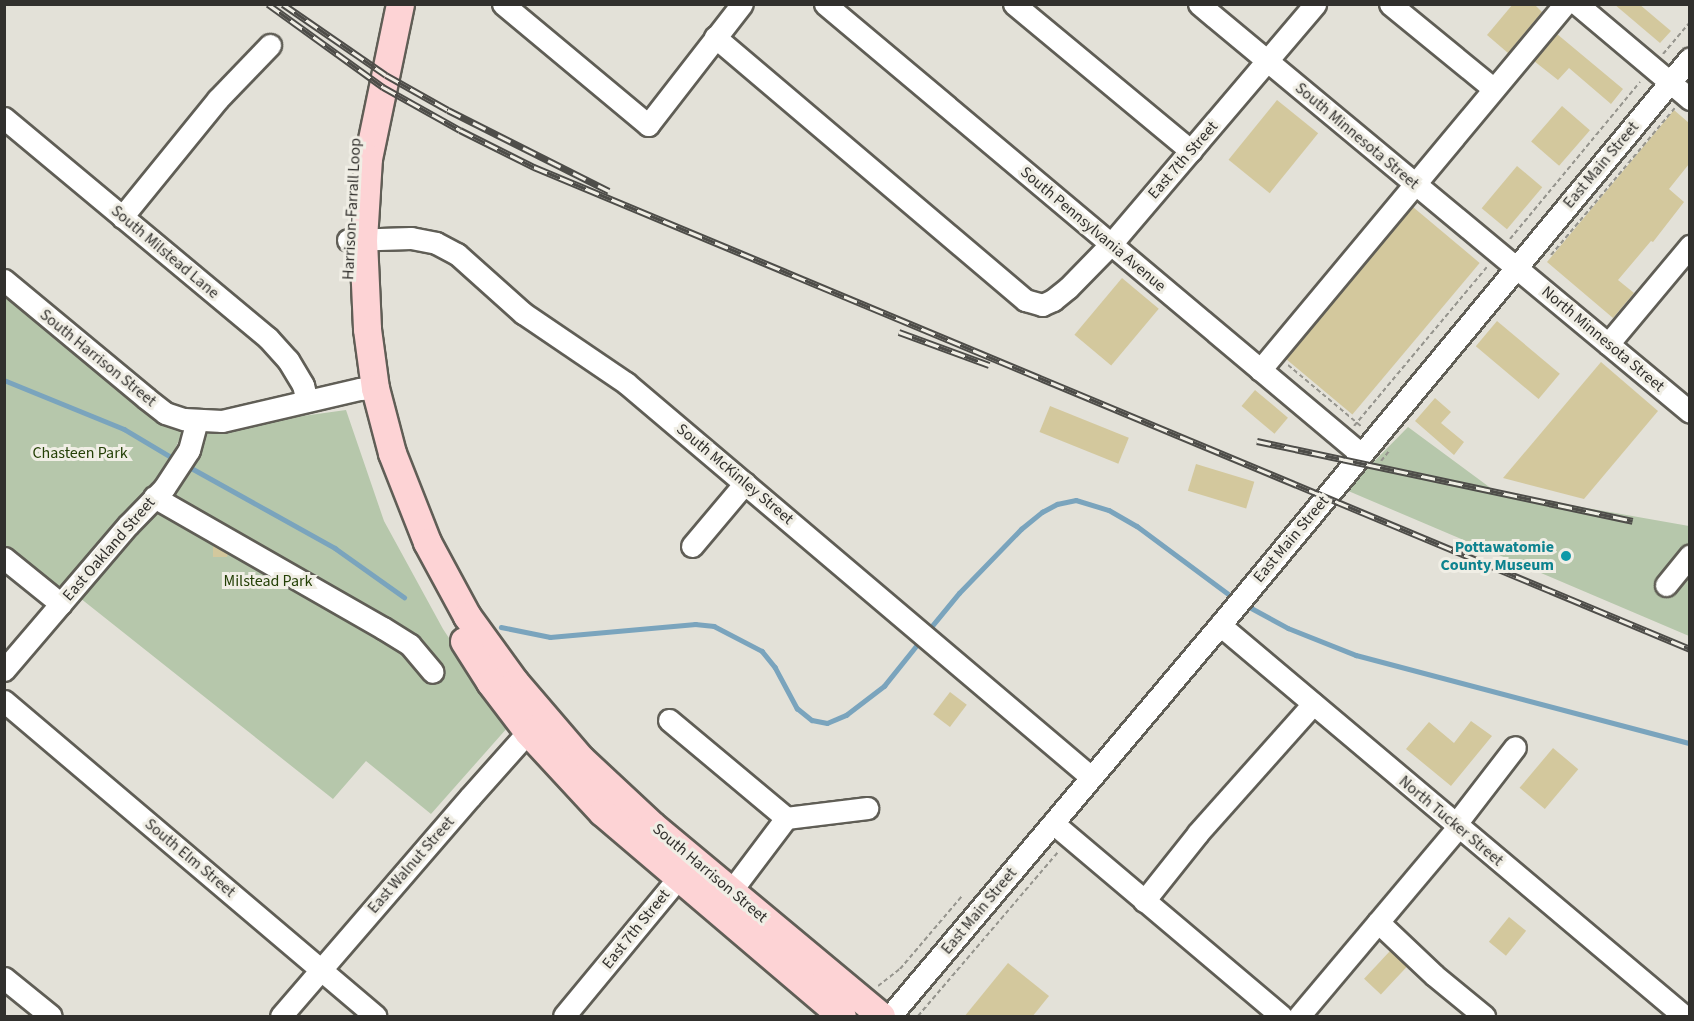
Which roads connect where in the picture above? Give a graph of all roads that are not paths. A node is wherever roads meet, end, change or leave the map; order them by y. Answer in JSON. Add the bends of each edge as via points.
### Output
{"nodes":[{"id":1,"x":384,"y":4,"type":"edge"},
{"id":2,"x":400,"y":4,"type":"edge"},
{"id":3,"x":503,"y":4,"type":"edge"},
{"id":4,"x":742,"y":4,"type":"edge"},
{"id":5,"x":825,"y":4,"type":"edge"},
{"id":6,"x":1014,"y":4,"type":"edge"},
{"id":7,"x":1199,"y":4,"type":"edge"},
{"id":8,"x":1315,"y":4,"type":"edge"},
{"id":9,"x":1390,"y":4,"type":"edge"},
{"id":10,"x":1565,"y":4,"type":"edge"},
{"id":11,"x":1577,"y":4,"type":"edge"},
{"id":12,"x":715,"y":37,"type":"junction"},
{"id":13,"x":270,"y":45,"type":"dead end"},
{"id":14,"x":1689,"y":58,"type":"edge"},
{"id":15,"x":1267,"y":62,"type":"junction"},
{"id":16,"x":1669,"y":83,"type":"junction"},
{"id":17,"x":1494,"y":89,"type":"junction"},
{"id":18,"x":1689,"y":99,"type":"edge"},
{"id":19,"x":4,"y":118,"type":"edge"},
{"id":20,"x":1191,"y":151,"type":"junction"},
{"id":21,"x":1416,"y":184,"type":"junction"},
{"id":22,"x":122,"y":217,"type":"junction"},
{"id":23,"x":355,"y":240,"type":"junction"},
{"id":24,"x":1111,"y":244,"type":"junction"},
{"id":25,"x":1689,"y":246,"type":"edge"},
{"id":26,"x":1516,"y":267,"type":"junction"},
{"id":27,"x":4,"y":280,"type":"edge"},
{"id":28,"x":1608,"y":344,"type":"junction"},
{"id":29,"x":1260,"y":370,"type":"junction"},
{"id":30,"x":367,"y":388,"type":"junction"},
{"id":31,"x":307,"y":401,"type":"junction"},
{"id":32,"x":1689,"y":412,"type":"edge"},
{"id":33,"x":197,"y":420,"type":"junction"},
{"id":34,"x":1361,"y":454,"type":"junction"},
{"id":35,"x":745,"y":483,"type":"junction"},
{"id":36,"x":159,"y":492,"type":"junction"},
{"id":37,"x":692,"y":546,"type":"dead end"},
{"id":38,"x":1689,"y":555,"type":"edge"},
{"id":39,"x":4,"y":558,"type":"edge"},
{"id":40,"x":1666,"y":585,"type":"dead end"},
{"id":41,"x":61,"y":604,"type":"junction"},
{"id":42,"x":1222,"y":622,"type":"junction"},
{"id":43,"x":4,"y":670,"type":"edge"},
{"id":44,"x":433,"y":672,"type":"dead end"},
{"id":45,"x":4,"y":700,"type":"edge"},
{"id":46,"x":1313,"y":704,"type":"junction"},
{"id":47,"x":669,"y":720,"type":"dead end"},
{"id":48,"x":537,"y":726,"type":"junction"},
{"id":49,"x":1515,"y":747,"type":"dead end"},
{"id":50,"x":1090,"y":777,"type":"junction"},
{"id":51,"x":867,"y":808,"type":"dead end"},
{"id":52,"x":786,"y":818,"type":"junction"},
{"id":53,"x":1053,"y":823,"type":"junction"},
{"id":54,"x":1456,"y":826,"type":"junction"},
{"id":55,"x":678,"y":878,"type":"junction"},
{"id":56,"x":731,"y":891,"type":"junction"},
{"id":57,"x":1144,"y":901,"type":"junction"},
{"id":58,"x":1378,"y":922,"type":"junction"},
{"id":59,"x":320,"y":970,"type":"junction"},
{"id":60,"x":4,"y":978,"type":"edge"},
{"id":61,"x":880,"y":1013,"type":"edge"},
{"id":62,"x":51,"y":1017,"type":"edge"},
{"id":63,"x":281,"y":1017,"type":"edge"},
{"id":64,"x":375,"y":1017,"type":"edge"},
{"id":65,"x":564,"y":1017,"type":"edge"},
{"id":66,"x":842,"y":1017,"type":"edge"},
{"id":67,"x":1281,"y":1017,"type":"edge"},
{"id":68,"x":1299,"y":1017,"type":"edge"},
{"id":69,"x":1484,"y":1017,"type":"edge"},
{"id":70,"x":1684,"y":1017,"type":"edge"}],
"edges":[{"from":1,"to":23,"type":"main road","name":"Harrison-Farrall Loop","via":[[357,129]]},
{"from":2,"to":23,"type":"main road","name":"Harrison-Farrall Loop"},
{"from":3,"to":12,"type":"street","via":[[648,125]]},
{"from":4,"to":12,"type":"street"},
{"from":5,"to":24,"type":"street","name":"South Pennsylvania Avenue"},
{"from":6,"to":20,"type":"street"},
{"from":7,"to":15,"type":"street","name":"South Minnesota Street"},
{"from":8,"to":15,"type":"street","name":"East 7th Street"},
{"from":9,"to":17,"type":"street"},
{"from":10,"to":17,"type":"street"},
{"from":11,"to":16,"type":"street"},
{"from":12,"to":24,"type":"street","name":"East 7th Street","via":[[1026,300],[1042,304],[1053,300]]},
{"from":13,"to":22,"type":"street","via":[[218,99]]},
{"from":14,"to":16,"type":"street","name":"East Main Street"},
{"from":15,"to":20,"type":"street","name":"East 7th Street"},
{"from":15,"to":21,"type":"street","name":"South Minnesota Street"},
{"from":16,"to":18,"type":"street"},
{"from":16,"to":26,"type":"street","name":"East Main Street"},
{"from":17,"to":21,"type":"street"},
{"from":19,"to":22,"type":"street","name":"South Milstead Lane"},
{"from":20,"to":24,"type":"street","name":"East 7th Street"},
{"from":21,"to":26,"type":"street","name":"South Minnesota Street"},
{"from":21,"to":29,"type":"street"},
{"from":22,"to":31,"type":"street","name":"South Milstead Lane","via":[[268,338],[293,368]]},
{"from":23,"to":30,"type":"main road","name":"Harrison-Farrall Loop","via":[[367,330]]},
{"from":23,"to":35,"type":"street","name":"South McKinley Street","via":[[411,238],[436,243],[457,254],[523,313],[609,370]]},
{"from":24,"to":29,"type":"street","name":"South Pennsylvania Avenue"},
{"from":25,"to":28,"type":"street"},
{"from":26,"to":28,"type":"street","name":"North Minnesota Street"},
{"from":26,"to":34,"type":"street","name":"East Main Street","via":[[1382,444]]},
{"from":27,"to":33,"type":"street","name":"South Harrison Street","via":[[165,413]]},
{"from":28,"to":32,"type":"street","name":"North Minnesota Street"},
{"from":29,"to":34,"type":"street","name":"South Pennsylvania Avenue"},
{"from":30,"to":31,"type":"street","name":"South Harrison Street"},
{"from":30,"to":48,"type":"main road","name":"Harrison-Farrall Loop","via":[[427,542],[467,616],[515,682]]},
{"from":31,"to":33,"type":"street","name":"South Harrison Street","via":[[222,421]]},
{"from":33,"to":36,"type":"street","name":"East Oakland Street","via":[[189,450]]},
{"from":34,"to":42,"type":"street","name":"East Main Street"},
{"from":35,"to":37,"type":"street"},
{"from":35,"to":50,"type":"street","name":"South McKinley Street"},
{"from":36,"to":41,"type":"street","name":"East Oakland Street"},
{"from":36,"to":44,"type":"street","via":[[410,645]]},
{"from":38,"to":40,"type":"street"},
{"from":39,"to":41,"type":"street"},
{"from":41,"to":43,"type":"street","name":"East Oakland Street"},
{"from":42,"to":46,"type":"street","name":"North Tucker Street"},
{"from":42,"to":50,"type":"street","name":"East Main Street"},
{"from":45,"to":59,"type":"street","name":"South Elm Street"},
{"from":46,"to":54,"type":"street","name":"North Tucker Street"},
{"from":46,"to":57,"type":"street","via":[[1198,833]]},
{"from":47,"to":52,"type":"street"},
{"from":48,"to":55,"type":"main road","name":"South Harrison Street","via":[[602,812]]},
{"from":48,"to":56,"type":"main road","name":"South Harrison Street","via":[[581,759]]},
{"from":48,"to":59,"type":"street","name":"East Walnut Street"},
{"from":49,"to":54,"type":"street"},
{"from":50,"to":53,"type":"street","name":"East Main Street"},
{"from":51,"to":52,"type":"street"},
{"from":52,"to":56,"type":"street"},
{"from":53,"to":57,"type":"street"},
{"from":53,"to":61,"type":"street","name":"East Main Street"},
{"from":54,"to":58,"type":"street"},
{"from":54,"to":70,"type":"street","name":"North Tucker Street"},
{"from":55,"to":56,"type":"street","name":"East 7th Street"},
{"from":55,"to":65,"type":"street","name":"East 7th Street"},
{"from":55,"to":66,"type":"main road","name":"South Harrison Street"},
{"from":56,"to":61,"type":"main road","name":"South Harrison Street"},
{"from":57,"to":67,"type":"street"},
{"from":58,"to":68,"type":"street"},
{"from":58,"to":69,"type":"street"},
{"from":59,"to":63,"type":"street","name":"East Walnut Street"},
{"from":59,"to":64,"type":"street","name":"South Elm Street"},
{"from":60,"to":62,"type":"street"}]}
